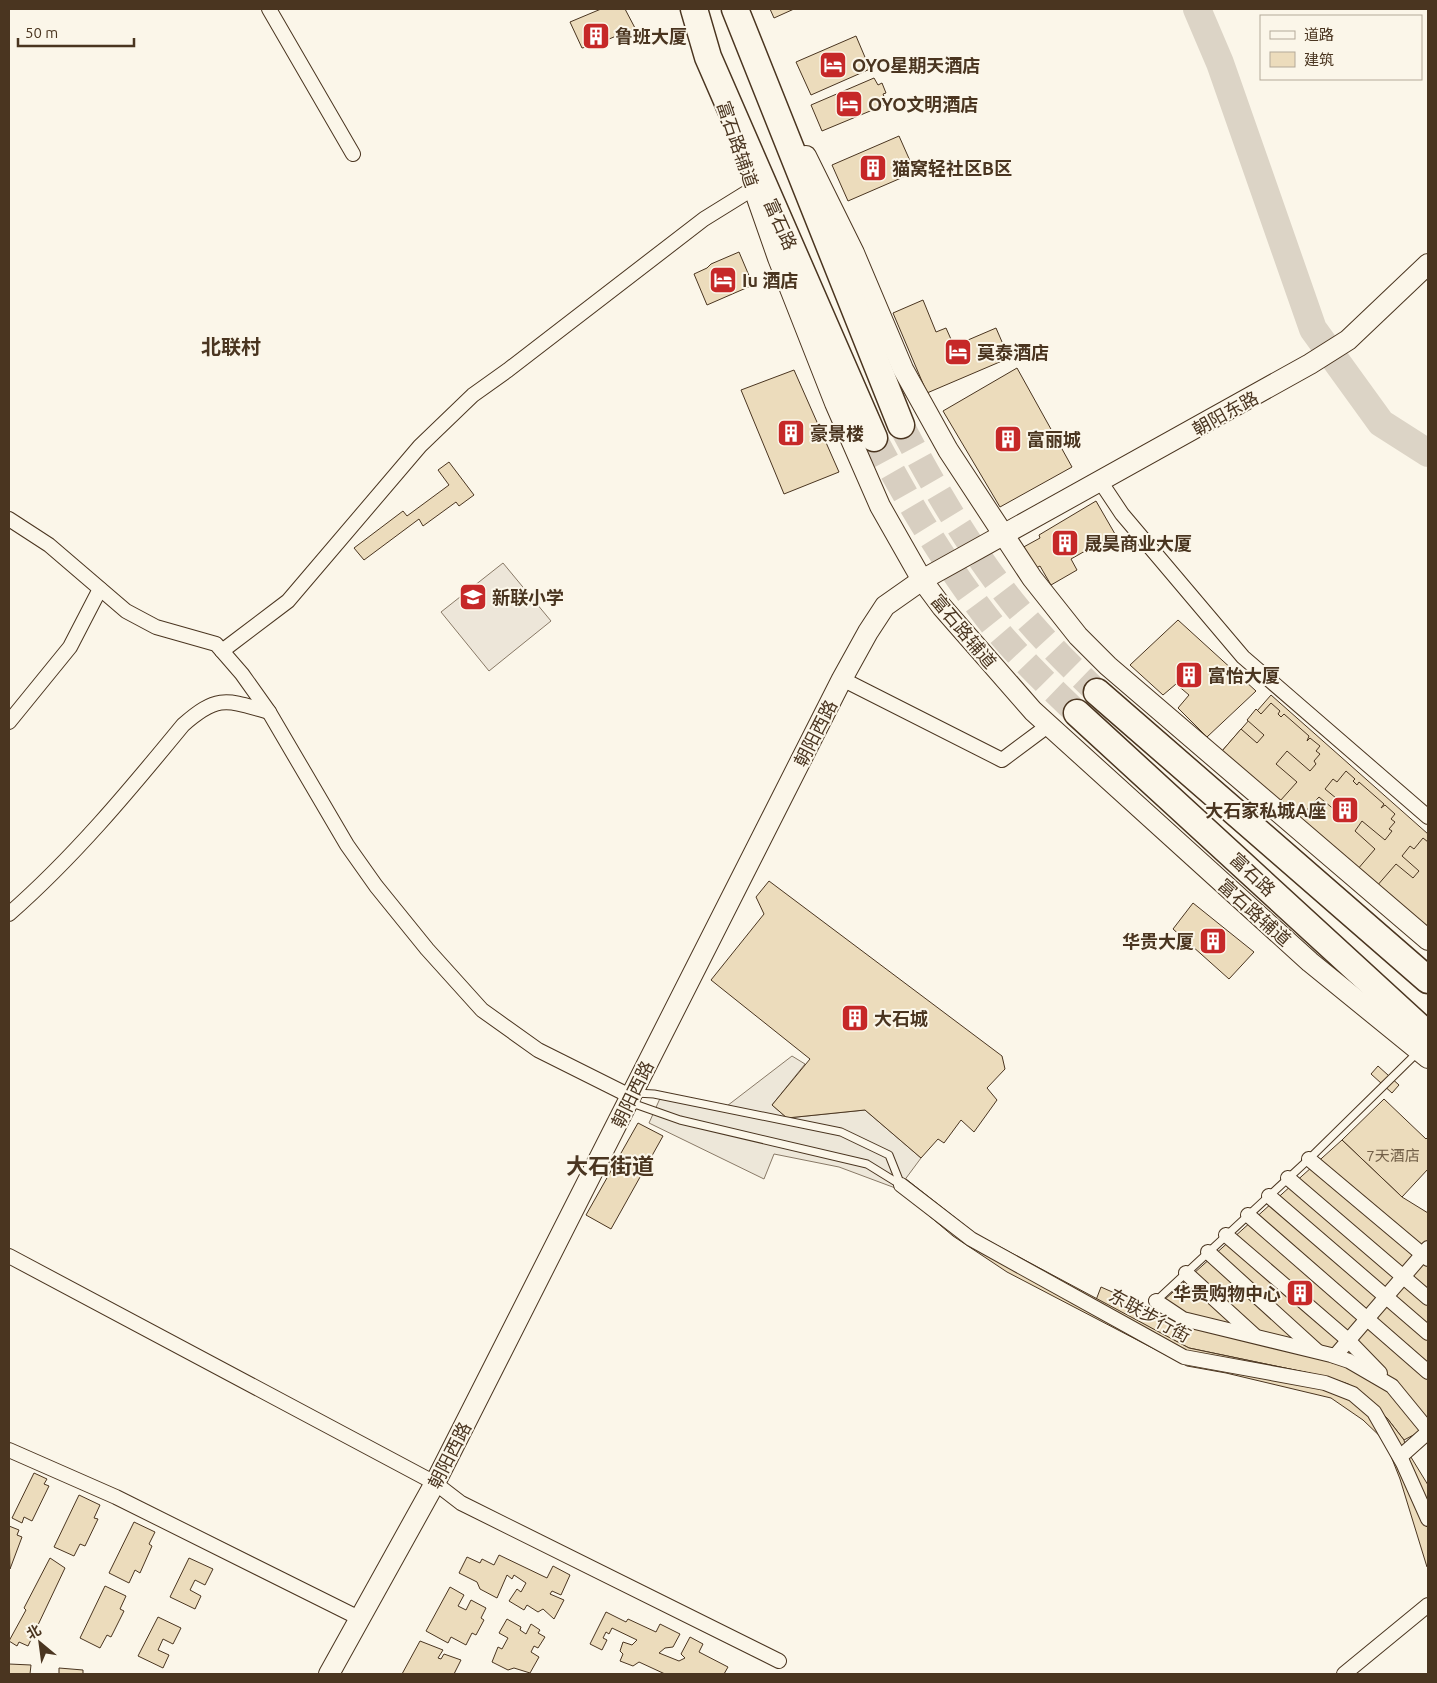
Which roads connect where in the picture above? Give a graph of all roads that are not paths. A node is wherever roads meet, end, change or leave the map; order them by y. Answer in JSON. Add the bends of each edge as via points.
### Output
{"nodes":[{"id":1,"x":269,"y":9,"type":"edge"},
{"id":2,"x":694,"y":9,"type":"edge"},
{"id":3,"x":735,"y":9,"type":"edge"},
{"id":4,"x":748,"y":40,"type":"junction"},
{"id":5,"x":708,"y":57,"type":"junction"},
{"id":6,"x":353,"y":154,"type":"dead end"},
{"id":7,"x":754,"y":188,"type":"junction"},
{"id":8,"x":1428,"y":264,"type":"edge"},
{"id":9,"x":901,"y":425,"type":"tunnel mouth"},
{"id":10,"x":874,"y":438,"type":"tunnel mouth"},
{"id":11,"x":1100,"y":481,"type":"junction"},
{"id":12,"x":9,"y":519,"type":"edge"},
{"id":13,"x":1003,"y":535,"type":"junction"},
{"id":14,"x":922,"y":580,"type":"junction"},
{"id":15,"x":100,"y":589,"type":"junction"},
{"id":16,"x":222,"y":651,"type":"junction"},
{"id":17,"x":842,"y":679,"type":"junction"},
{"id":18,"x":1097,"y":692,"type":"tunnel mouth"},
{"id":19,"x":270,"y":712,"type":"junction"},
{"id":20,"x":1078,"y":713,"type":"tunnel mouth"},
{"id":21,"x":9,"y":722,"type":"edge"},
{"id":22,"x":1049,"y":725,"type":"junction"},
{"id":23,"x":1428,"y":817,"type":"edge"},
{"id":24,"x":9,"y":914,"type":"edge"},
{"id":25,"x":1428,"y":940,"type":"edge"},
{"id":26,"x":1428,"y":980,"type":"edge"},
{"id":27,"x":1425,"y":1048,"type":"edge"},
{"id":28,"x":629,"y":1099,"type":"junction"},
{"id":29,"x":1309,"y":1159,"type":"junction"},
{"id":30,"x":1288,"y":1178,"type":"junction"},
{"id":31,"x":901,"y":1185,"type":"junction"},
{"id":32,"x":1269,"y":1196,"type":"junction"},
{"id":33,"x":1248,"y":1215,"type":"junction"},
{"id":34,"x":1226,"y":1235,"type":"junction"},
{"id":35,"x":1208,"y":1252,"type":"junction"},
{"id":36,"x":1426,"y":1254,"type":"edge"},
{"id":37,"x":9,"y":1256,"type":"edge"},
{"id":38,"x":1186,"y":1273,"type":"junction"},
{"id":39,"x":1403,"y":1276,"type":"junction"},
{"id":40,"x":1386,"y":1296,"type":"junction"},
{"id":41,"x":1428,"y":1298,"type":"edge"},
{"id":42,"x":1156,"y":1301,"type":"joint"},
{"id":43,"x":1367,"y":1318,"type":"junction"},
{"id":44,"x":1428,"y":1333,"type":"edge"},
{"id":45,"x":1257,"y":1338,"type":"junction"},
{"id":46,"x":1348,"y":1340,"type":"junction"},
{"id":47,"x":1317,"y":1351,"type":"junction"},
{"id":48,"x":1335,"y":1356,"type":"junction"},
{"id":49,"x":1428,"y":1372,"type":"edge"},
{"id":50,"x":1392,"y":1386,"type":"junction"},
{"id":51,"x":1428,"y":1431,"type":"edge"},
{"id":52,"x":9,"y":1450,"type":"edge"},
{"id":53,"x":1400,"y":1457,"type":"junction"},
{"id":54,"x":435,"y":1482,"type":"junction"},
{"id":55,"x":1428,"y":1520,"type":"edge"},
{"id":56,"x":1428,"y":1604,"type":"edge"},
{"id":57,"x":361,"y":1619,"type":"junction"},
{"id":58,"x":778,"y":1661,"type":"dead end"},
{"id":59,"x":329,"y":1674,"type":"edge"},
{"id":60,"x":1344,"y":1674,"type":"edge"}],
"edges":[{"from":1,"to":6,"type":"street"},
{"from":2,"to":5,"type":"highway","name":"富石路"},
{"from":3,"to":4,"type":"highway","name":"富石路"},
{"from":4,"to":9,"type":"highway","name":"富石路"},
{"from":4,"to":13,"type":"main road","via":[[854,253],[903,369],[948,450]]},
{"from":5,"to":7,"type":"main road","name":"富石路辅道"},
{"from":5,"to":10,"type":"highway","name":"富石路"},
{"from":7,"to":14,"type":"main road","name":"富石路辅道","via":[[835,403],[880,506]]},
{"from":7,"to":16,"type":"street","via":[[704,218],[472,395],[420,446],[288,601]]},
{"from":8,"to":11,"type":"main road","name":"朝阳东路","via":[[1348,340]]},
{"from":11,"to":13,"type":"main road","name":"朝阳东路"},
{"from":11,"to":23,"type":"street","via":[[1122,514],[1243,657]]},
{"from":12,"to":15,"type":"street","via":[[49,545]]},
{"from":13,"to":14,"type":"main road","name":"朝阳西路"},
{"from":13,"to":25,"type":"main road","via":[[1061,616],[1108,666]]},
{"from":14,"to":17,"type":"main road","name":"朝阳西路","via":[[885,606]]},
{"from":14,"to":22,"type":"main road","name":"富石路辅道","via":[[996,670]]},
{"from":15,"to":16,"type":"street","via":[[126,611],[156,627],[216,644]]},
{"from":15,"to":21,"type":"street","via":[[70,647]]},
{"from":16,"to":19,"type":"street"},
{"from":17,"to":22,"type":"street","via":[[1002,760]]},
{"from":17,"to":28,"type":"main road","name":"朝阳西路"},
{"from":18,"to":26,"type":"highway","name":"富石路"},
{"from":19,"to":24,"type":"street","via":[[242,704],[216,702],[194,715],[108,816]]},
{"from":19,"to":28,"type":"street","via":[[347,845],[376,886],[482,1010],[538,1050]]},
{"from":20,"to":27,"type":"highway","name":"富石路"},
{"from":22,"to":27,"type":"main road","name":"富石路辅道","via":[[1310,962]]},
{"from":27,"to":29,"type":"lane"},
{"from":28,"to":31,"type":"lane","via":[[680,1120],[867,1164]]},
{"from":28,"to":31,"type":"lane","via":[[638,1092],[654,1094],[841,1132],[888,1155]]},
{"from":28,"to":54,"type":"main road","name":"朝阳西路"},
{"from":29,"to":30,"type":"lane"},
{"from":29,"to":36,"type":"street"},
{"from":30,"to":32,"type":"lane"},
{"from":30,"to":39,"type":"street"},
{"from":31,"to":53,"type":"street","name":"东联步行街","via":[[972,1239],[1184,1357],[1325,1383],[1353,1394],[1374,1412]]},
{"from":32,"to":33,"type":"lane"},
{"from":32,"to":40,"type":"street"},
{"from":33,"to":34,"type":"lane"},
{"from":33,"to":43,"type":"street"},
{"from":34,"to":35,"type":"lane"},
{"from":34,"to":46,"type":"street"},
{"from":35,"to":38,"type":"lane"},
{"from":35,"to":47,"type":"street"},
{"from":36,"to":39,"type":"street"},
{"from":37,"to":54,"type":"street"},
{"from":38,"to":42,"type":"lane"},
{"from":38,"to":45,"type":"street"},
{"from":39,"to":40,"type":"street"},
{"from":39,"to":41,"type":"street"},
{"from":40,"to":43,"type":"street"},
{"from":40,"to":44,"type":"street"},
{"from":42,"to":45,"type":"street","via":[[1183,1320]]},
{"from":43,"to":46,"type":"street"},
{"from":43,"to":49,"type":"street"},
{"from":45,"to":47,"type":"street"},
{"from":46,"to":48,"type":"street"},
{"from":46,"to":50,"type":"street"},
{"from":47,"to":48,"type":"street"},
{"from":48,"to":50,"type":"street"},
{"from":50,"to":51,"type":"street"},
{"from":51,"to":53,"type":"street"},
{"from":52,"to":57,"type":"street","via":[[116,1497]]},
{"from":53,"to":55,"type":"street","name":"东联步行街"},
{"from":54,"to":57,"type":"main road","name":"朝阳西路"},
{"from":54,"to":58,"type":"street","via":[[461,1503]]},
{"from":56,"to":60,"type":"street"},
{"from":57,"to":59,"type":"main road","name":"朝阳西路"}]}
